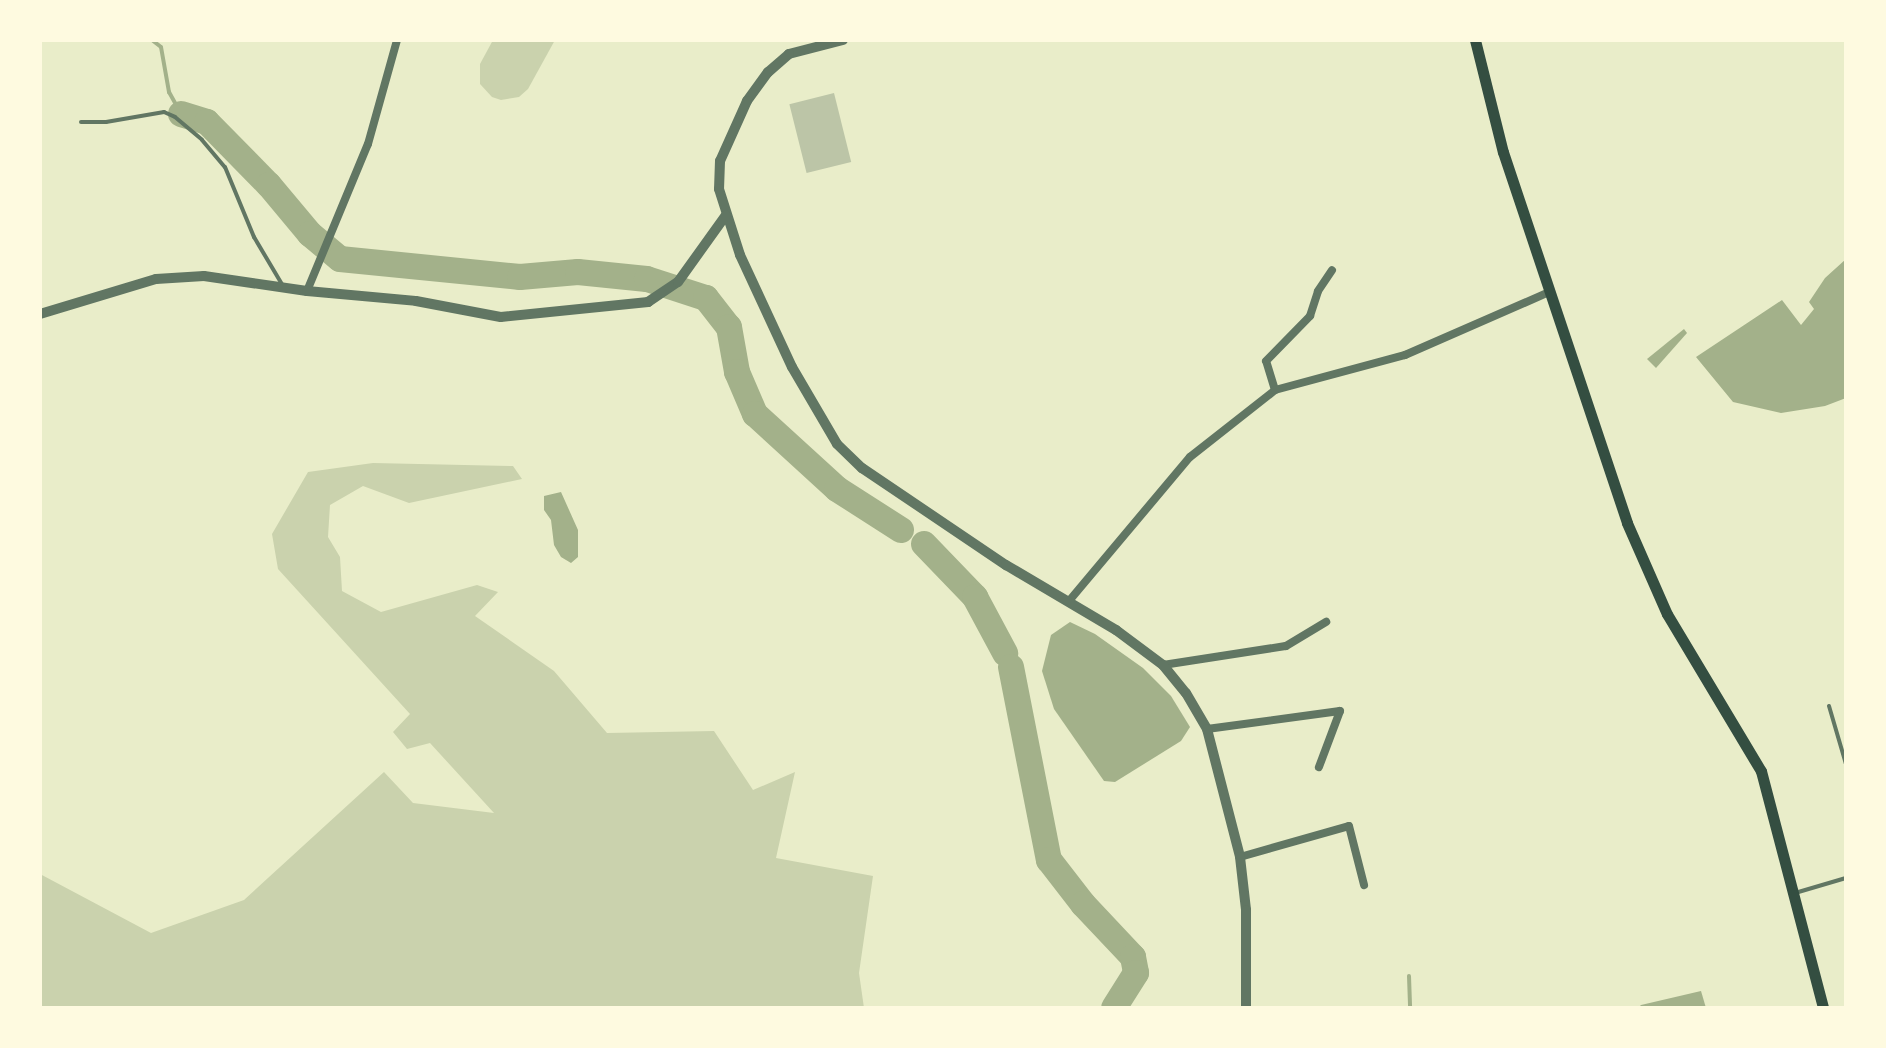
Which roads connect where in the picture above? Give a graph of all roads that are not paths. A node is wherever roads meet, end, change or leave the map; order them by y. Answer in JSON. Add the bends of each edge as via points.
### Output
{"nodes":[{"id":1,"x":397,"y":40,"type":"edge"},
{"id":2,"x":843,"y":40,"type":"edge"},
{"id":3,"x":1475,"y":40,"type":"edge"},
{"id":4,"x":813,"y":42,"type":"edge"},
{"id":5,"x":81,"y":122,"type":"dead end"},
{"id":6,"x":726,"y":215,"type":"junction"},
{"id":7,"x":1332,"y":270,"type":"dead end"},
{"id":8,"x":285,"y":288,"type":"junction"},
{"id":9,"x":307,"y":291,"type":"junction"},
{"id":10,"x":1549,"y":292,"type":"junction"},
{"id":11,"x":40,"y":314,"type":"edge"},
{"id":12,"x":1275,"y":390,"type":"junction"},
{"id":13,"x":1069,"y":601,"type":"junction"},
{"id":14,"x":1326,"y":622,"type":"dead end"},
{"id":15,"x":1163,"y":665,"type":"junction"},
{"id":16,"x":1829,"y":706,"type":"dead end"},
{"id":17,"x":1207,"y":729,"type":"junction"},
{"id":18,"x":1846,"y":764,"type":"edge"},
{"id":19,"x":1319,"y":767,"type":"dead end"},
{"id":20,"x":1240,"y":857,"type":"junction"},
{"id":21,"x":1846,"y":878,"type":"edge"},
{"id":22,"x":1364,"y":885,"type":"dead end"},
{"id":23,"x":1793,"y":894,"type":"junction"},
{"id":24,"x":1246,"y":1008,"type":"edge"},
{"id":25,"x":1823,"y":1008,"type":"edge"}],
"edges":[{"from":1,"to":9,"type":"street","via":[[368,144]]},
{"from":2,"to":4,"type":"street"},
{"from":3,"to":10,"type":"main road","via":[[1503,152]]},
{"from":4,"to":6,"type":"street","via":[[768,72],[747,101],[720,161],[719,189]]},
{"from":5,"to":8,"type":"lane","via":[[164,112],[175,117],[225,167],[254,237]]},
{"from":6,"to":9,"type":"street","via":[[678,282],[648,302],[512,317]]},
{"from":6,"to":13,"type":"street","via":[[792,367],[837,444],[874,476]]},
{"from":7,"to":12,"type":"street","via":[[1310,316],[1266,361]]},
{"from":8,"to":9,"type":"street"},
{"from":8,"to":11,"type":"street","via":[[204,276],[172,277]]},
{"from":10,"to":12,"type":"street","via":[[1405,355]]},
{"from":10,"to":23,"type":"main road","via":[[1627,523],[1667,614],[1761,771]]},
{"from":12,"to":13,"type":"street","via":[[1190,457]]},
{"from":13,"to":15,"type":"street"},
{"from":14,"to":15,"type":"street","via":[[1286,646]]},
{"from":15,"to":17,"type":"street"},
{"from":16,"to":18,"type":"lane"},
{"from":17,"to":19,"type":"street","via":[[1340,711]]},
{"from":17,"to":20,"type":"street"},
{"from":20,"to":22,"type":"street","via":[[1349,826]]},
{"from":20,"to":24,"type":"street"},
{"from":21,"to":23,"type":"lane"},
{"from":23,"to":25,"type":"main road"}]}
